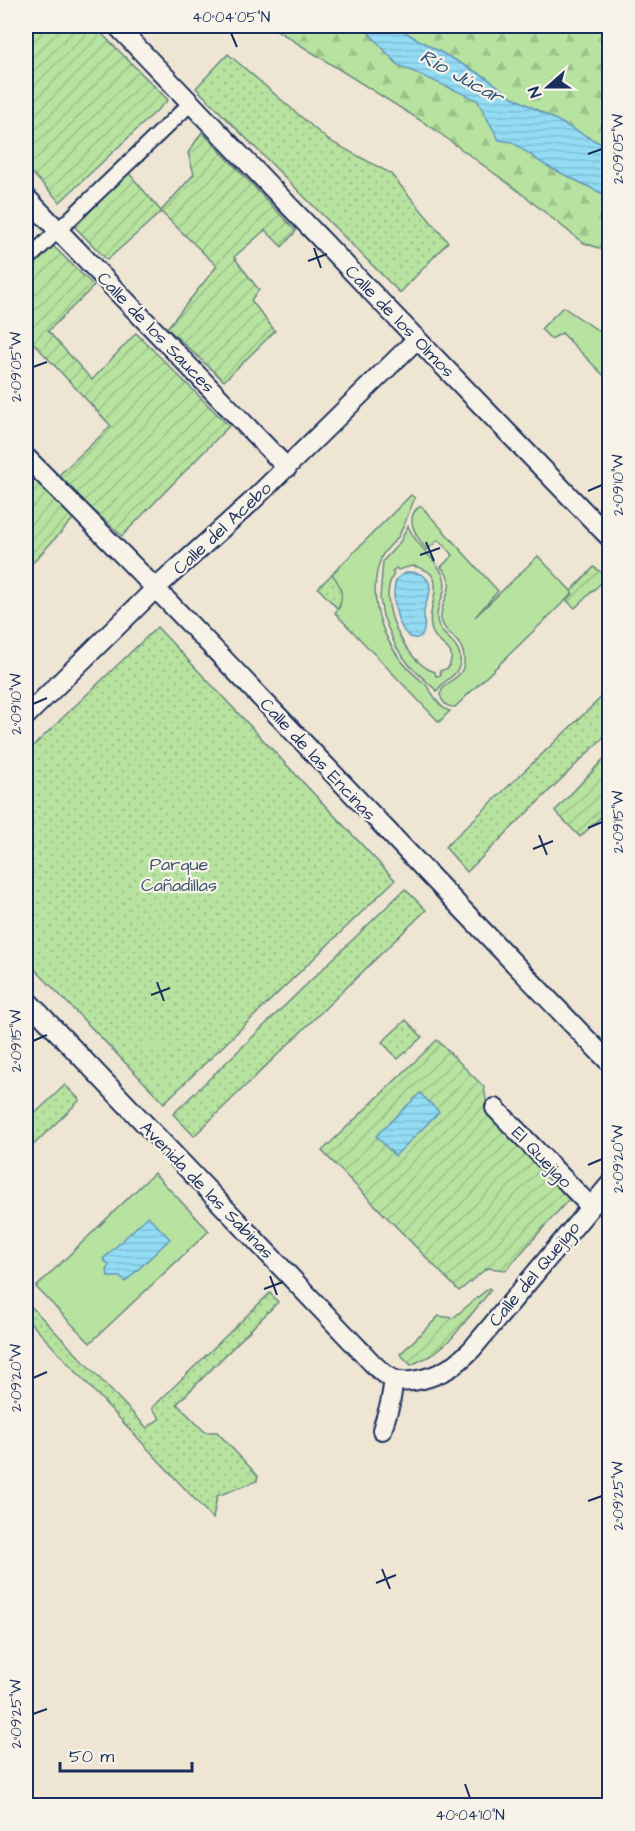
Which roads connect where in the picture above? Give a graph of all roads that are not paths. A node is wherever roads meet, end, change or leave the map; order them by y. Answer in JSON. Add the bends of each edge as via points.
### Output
{"nodes":[{"id":1,"x":117,"y":26,"type":"edge"},
{"id":2,"x":192,"y":102,"type":"junction"},
{"id":3,"x":26,"y":197,"type":"edge"},
{"id":4,"x":58,"y":230,"type":"junction"},
{"id":5,"x":26,"y":261,"type":"edge"},
{"id":6,"x":417,"y":339,"type":"junction"},
{"id":7,"x":26,"y":457,"type":"edge"},
{"id":8,"x":287,"y":468,"type":"junction"},
{"id":9,"x":609,"y":538,"type":"edge"},
{"id":10,"x":156,"y":588,"type":"junction"},
{"id":11,"x":26,"y":716,"type":"edge"},
{"id":12,"x":26,"y":999,"type":"edge"},
{"id":13,"x":609,"y":1062,"type":"edge"},
{"id":14,"x":495,"y":1108,"type":"dead end"},
{"id":15,"x":609,"y":1184,"type":"edge"},
{"id":16,"x":590,"y":1206,"type":"junction"},
{"id":17,"x":394,"y":1380,"type":"junction"},
{"id":18,"x":382,"y":1430,"type":"dead end"}],
"edges":[{"from":1,"to":2,"type":"street","name":"Calle de los Olmos"},
{"from":2,"to":4,"type":"street"},
{"from":2,"to":6,"type":"street","name":"Calle de los Olmos"},
{"from":3,"to":4,"type":"street","name":"Calle de los Sauces"},
{"from":4,"to":5,"type":"street"},
{"from":4,"to":8,"type":"street","name":"Calle de los Sauces"},
{"from":6,"to":8,"type":"street","name":"Calle del Acebo"},
{"from":6,"to":9,"type":"street","name":"Calle de los Olmos"},
{"from":7,"to":10,"type":"street","name":"Calle de las Encinas"},
{"from":8,"to":10,"type":"street","name":"Calle del Acebo"},
{"from":10,"to":11,"type":"street","name":"Calle del Acebo"},
{"from":10,"to":13,"type":"street","name":"Calle de las Encinas"},
{"from":12,"to":17,"type":"street","name":"Avenida de las Sabinas","via":[[357,1348]]},
{"from":14,"to":16,"type":"street","name":"El Quejigo"},
{"from":15,"to":16,"type":"street","name":"Calle del Quejigo"},
{"from":16,"to":17,"type":"street","name":"Calle del Quejigo","via":[[458,1362],[421,1379]]},
{"from":17,"to":18,"type":"street"}]}
